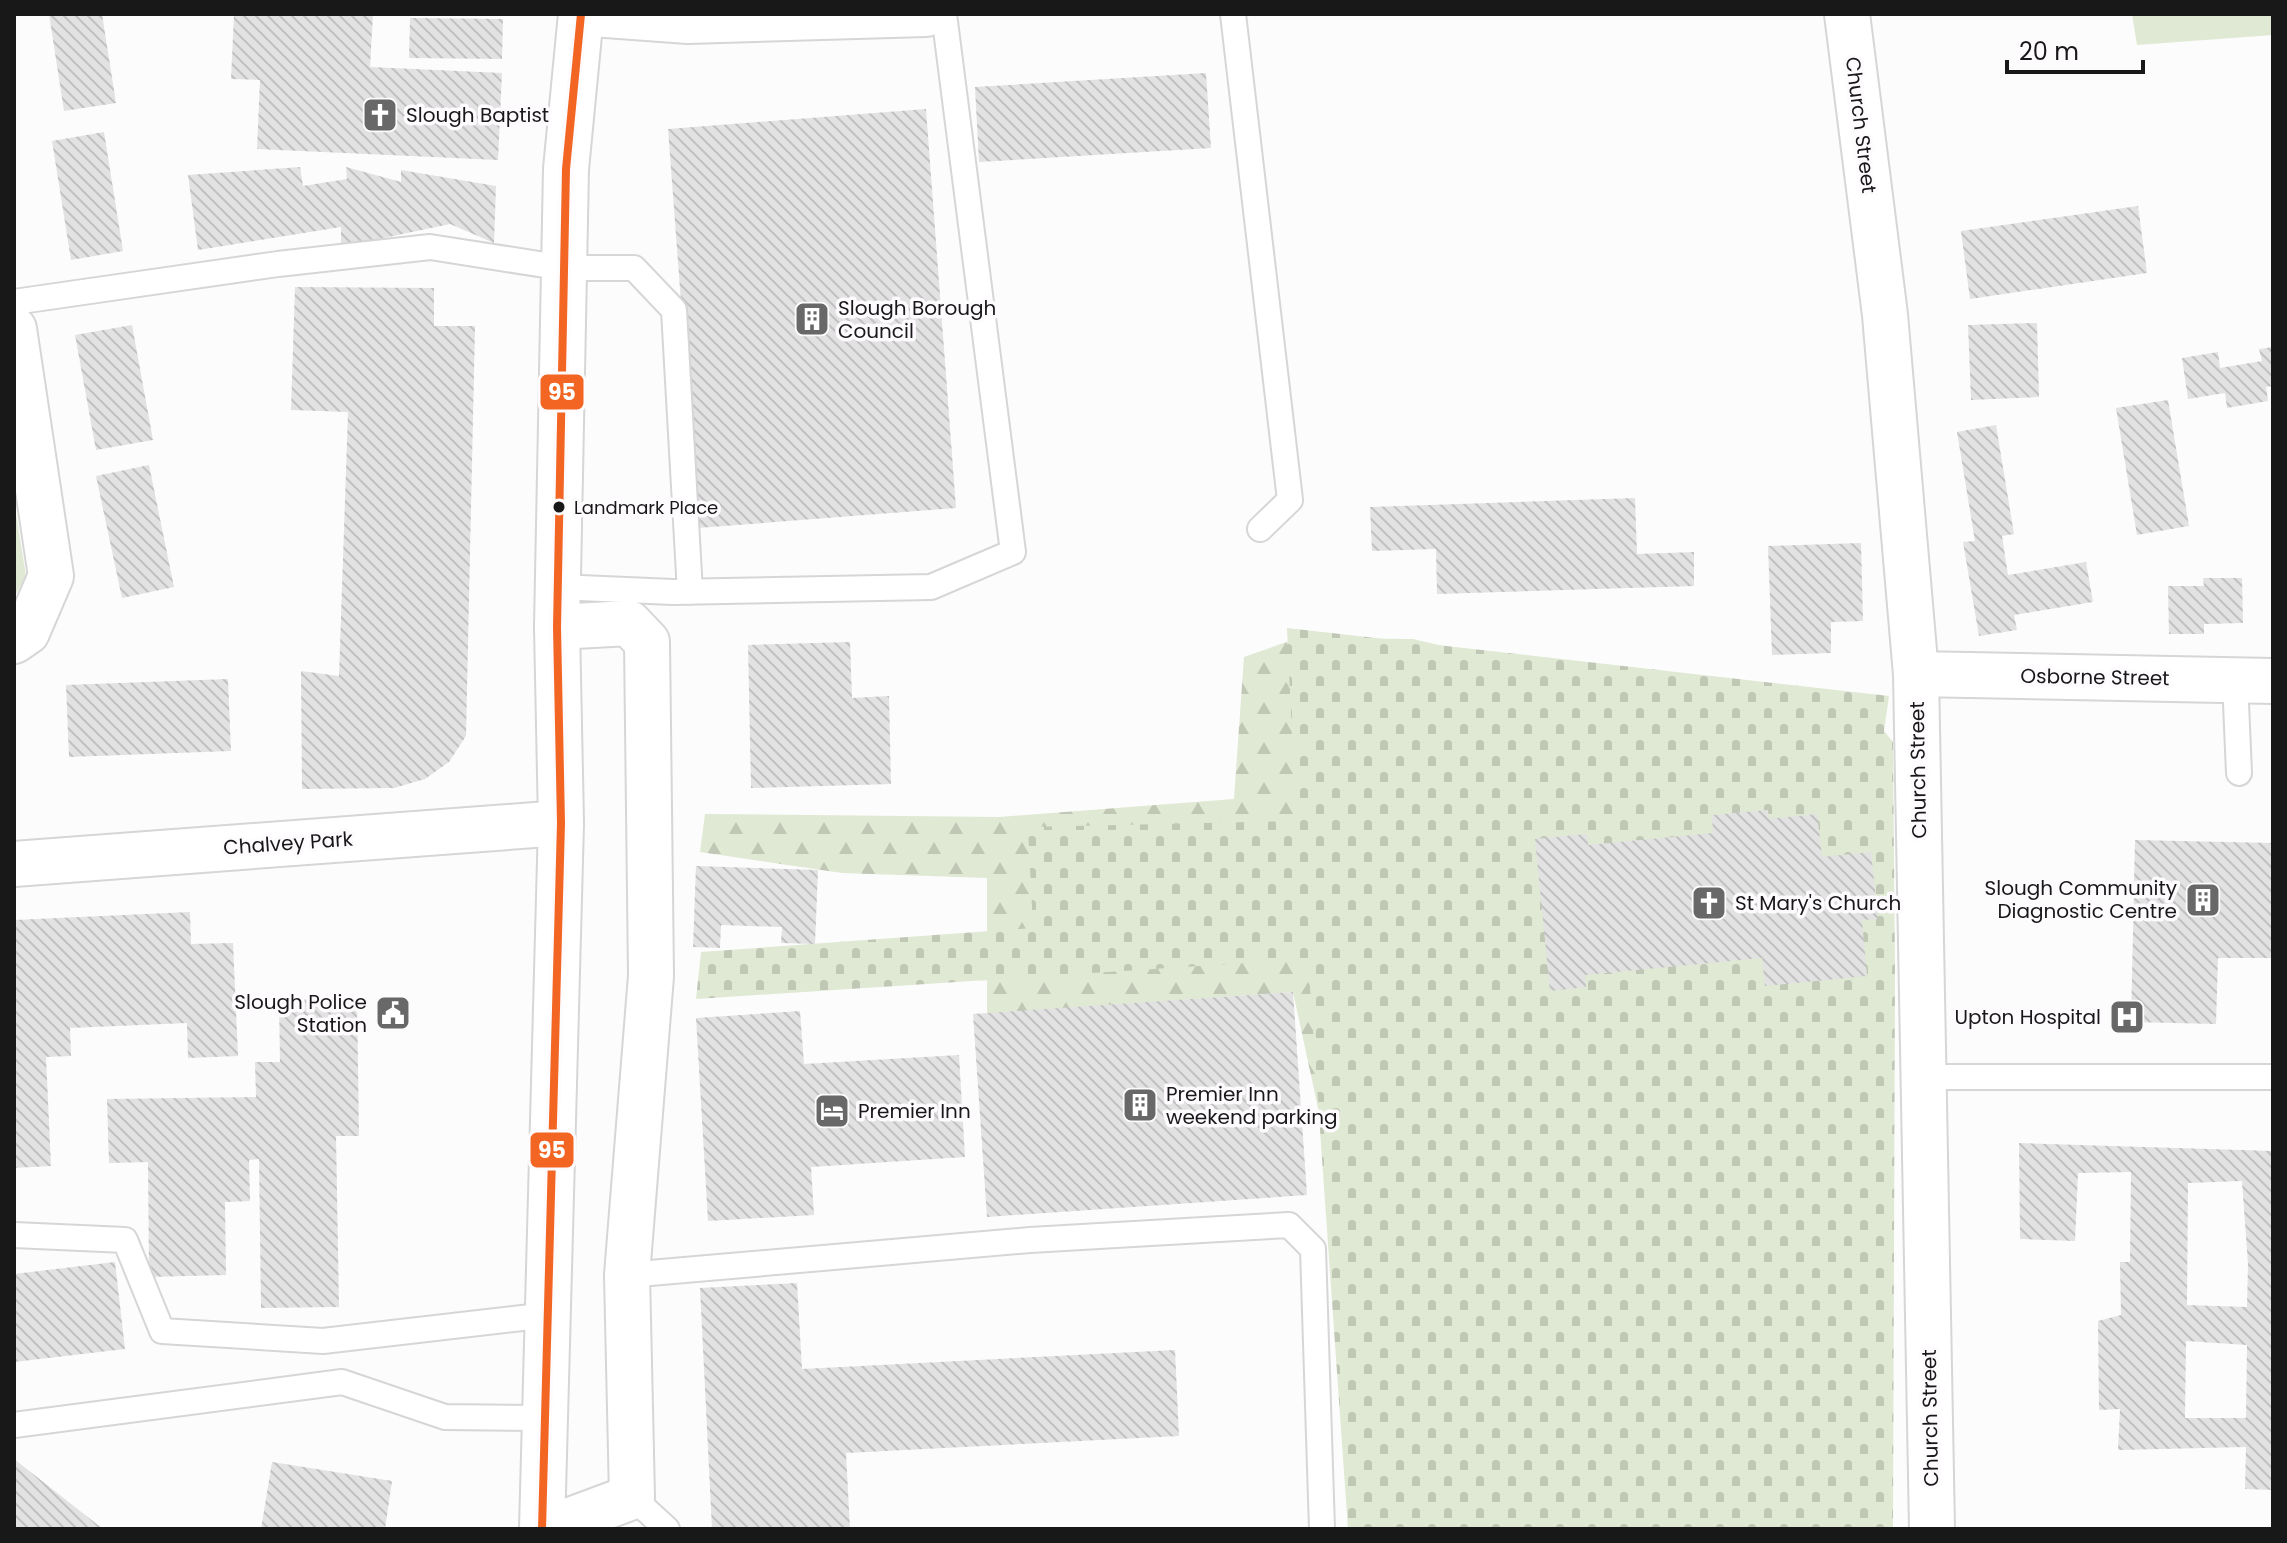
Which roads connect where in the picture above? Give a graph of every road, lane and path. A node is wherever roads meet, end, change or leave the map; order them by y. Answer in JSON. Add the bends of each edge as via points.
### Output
{"nodes":[{"id":1,"x":581,"y":14,"type":"edge"},
{"id":2,"x":593,"y":14,"type":"edge"},
{"id":3,"x":926,"y":14,"type":"edge"},
{"id":4,"x":944,"y":14,"type":"edge"},
{"id":5,"x":1233,"y":14,"type":"edge"},
{"id":6,"x":1847,"y":14,"type":"edge"},
{"id":7,"x":838,"y":15,"type":"edge"},
{"id":8,"x":564,"y":268,"type":"junction"},
{"id":9,"x":14,"y":302,"type":"edge"},
{"id":10,"x":14,"y":329,"type":"edge"},
{"id":11,"x":1260,"y":529,"type":"dead end"},
{"id":12,"x":690,"y":592,"type":"junction"},
{"id":13,"x":557,"y":607,"type":"junction"},
{"id":14,"x":14,"y":641,"type":"edge"},
{"id":15,"x":1916,"y":674,"type":"junction"},
{"id":16,"x":2254,"y":680,"type":"edge"},
{"id":17,"x":2239,"y":773,"type":"dead end"},
{"id":18,"x":561,"y":823,"type":"junction"},
{"id":19,"x":14,"y":864,"type":"edge"},
{"id":20,"x":1924,"y":1077,"type":"junction"},
{"id":21,"x":2273,"y":1077,"type":"edge"},
{"id":22,"x":14,"y":1235,"type":"edge"},
{"id":23,"x":627,"y":1275,"type":"junction"},
{"id":24,"x":548,"y":1315,"type":"junction"},
{"id":25,"x":544,"y":1418,"type":"junction"},
{"id":26,"x":14,"y":1425,"type":"edge"},
{"id":27,"x":632,"y":1497,"type":"junction"},
{"id":28,"x":544,"y":1529,"type":"edge"},
{"id":29,"x":667,"y":1529,"type":"edge"},
{"id":30,"x":1322,"y":1529,"type":"edge"},
{"id":31,"x":1932,"y":1529,"type":"edge"}],
"edges":[{"from":1,"to":8,"type":"street","via":[[566,169]]},
{"from":2,"to":7,"type":"street","via":[[688,21]]},
{"from":3,"to":7,"type":"street"},
{"from":4,"to":12,"type":"lane","via":[[1013,552],[931,587]]},
{"from":5,"to":11,"type":"lane","via":[[1290,500]]},
{"from":6,"to":15,"type":"street","name":"Church Street","via":[[1885,315]]},
{"from":8,"to":9,"type":"lane","via":[[430,247]]},
{"from":8,"to":12,"type":"lane","via":[[634,268],[674,310]]},
{"from":8,"to":13,"type":"street"},
{"from":10,"to":14,"type":"street","via":[[51,576],[27,632]]},
{"from":12,"to":13,"type":"lane"},
{"from":13,"to":18,"type":"street"},
{"from":13,"to":23,"type":"street","via":[[629,623],[647,642],[651,976]]},
{"from":15,"to":16,"type":"street","name":"Osborne Street"},
{"from":15,"to":20,"type":"street","name":"Church Street"},
{"from":16,"to":17,"type":"lane"},
{"from":18,"to":19,"type":"street","name":"Chalvey Park"},
{"from":18,"to":24,"type":"street"},
{"from":20,"to":21,"type":"lane"},
{"from":20,"to":31,"type":"street","name":"Church Street"},
{"from":22,"to":24,"type":"lane","via":[[125,1240],[162,1331],[323,1341]]},
{"from":23,"to":27,"type":"street"},
{"from":23,"to":30,"type":"lane","via":[[1030,1240],[1289,1225],[1313,1249]]},
{"from":24,"to":25,"type":"street"},
{"from":25,"to":26,"type":"lane","via":[[445,1417],[342,1382]]},
{"from":25,"to":28,"type":"street"},
{"from":27,"to":28,"type":"street"},
{"from":27,"to":29,"type":"lane"}]}
